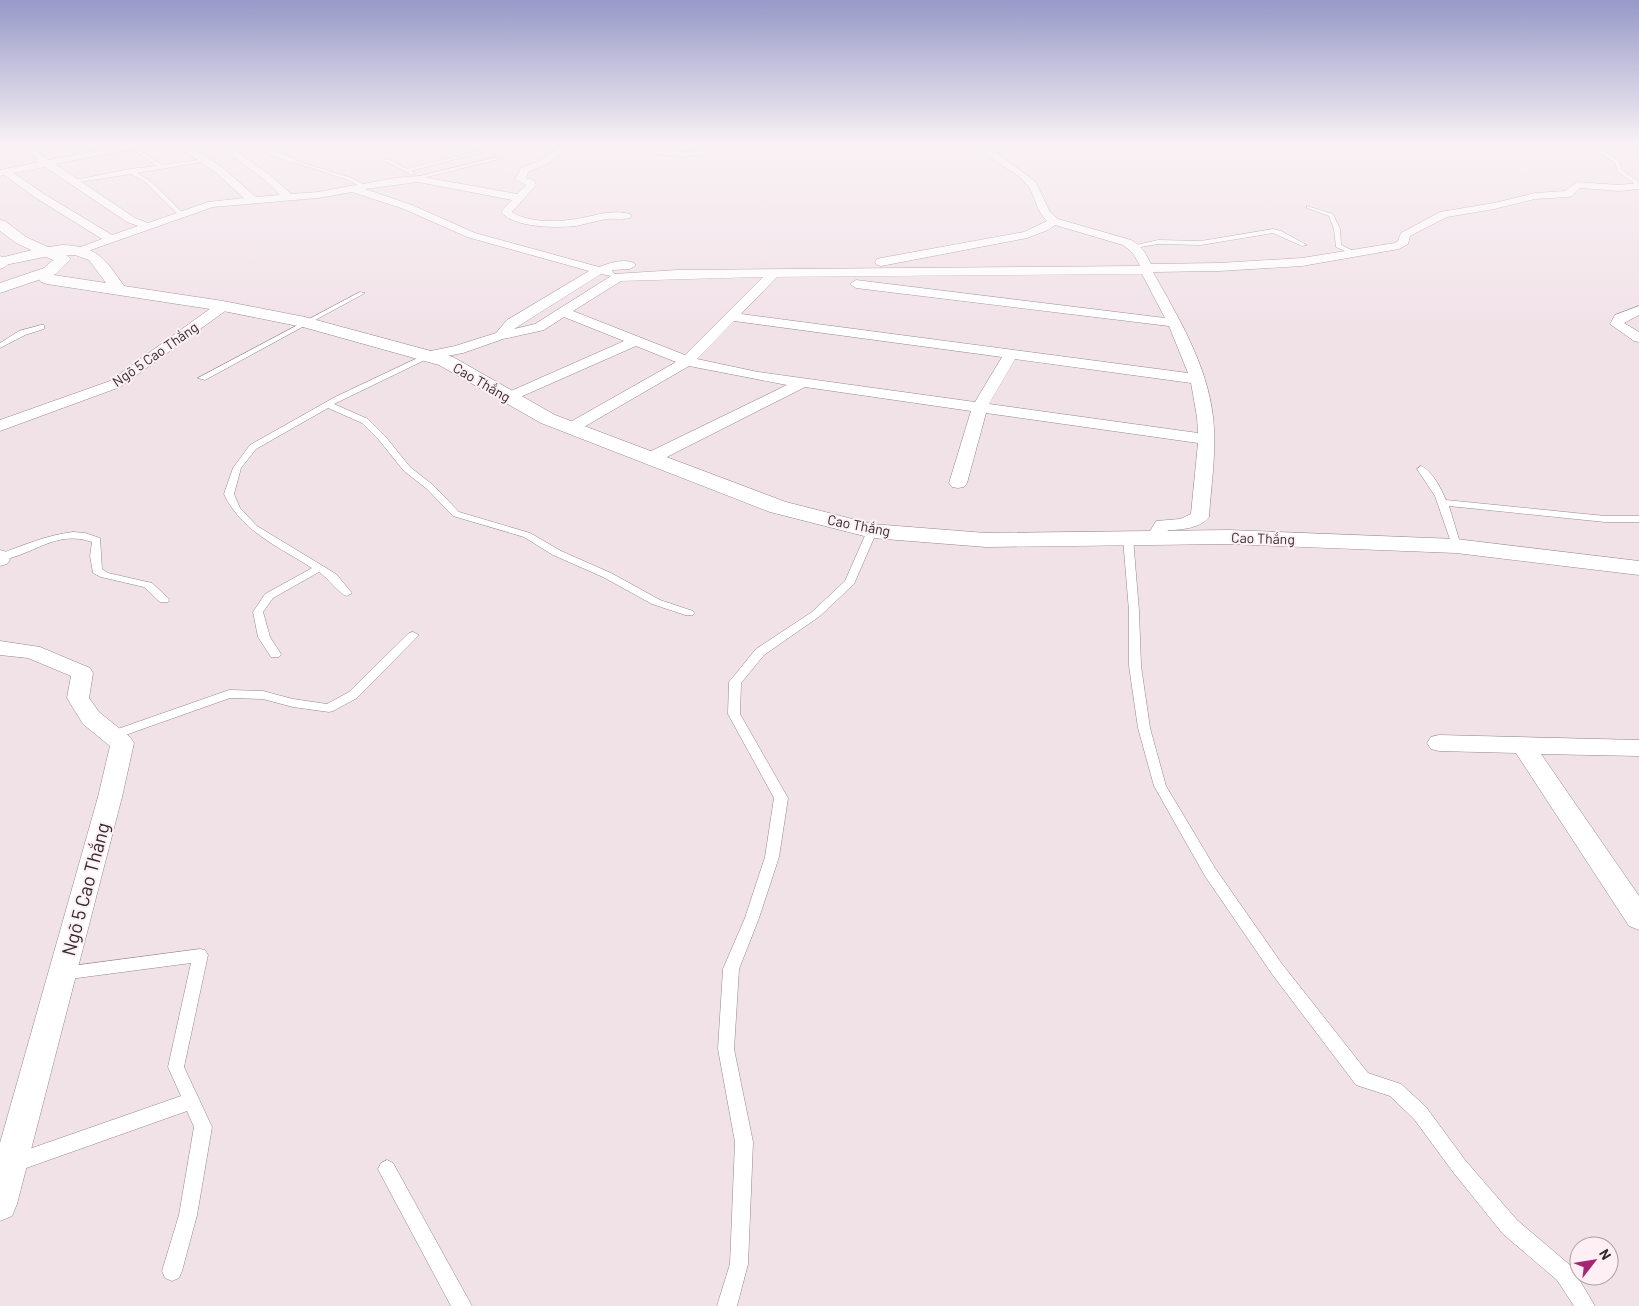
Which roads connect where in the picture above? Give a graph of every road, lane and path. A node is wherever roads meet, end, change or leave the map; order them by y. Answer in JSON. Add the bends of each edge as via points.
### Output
{"nodes":[{"id":1,"x":56,"y":206,"type":"edge"},
{"id":2,"x":110,"y":206,"type":"edge"},
{"id":3,"x":172,"y":206,"type":"edge"},
{"id":4,"x":207,"y":206,"type":"edge"},
{"id":5,"x":405,"y":206,"type":"edge"},
{"id":6,"x":512,"y":206,"type":"edge"},
{"id":7,"x":1040,"y":206,"type":"edge"},
{"id":8,"x":1494,"y":206,"type":"edge"},
{"id":9,"x":1309,"y":207,"type":"dead end"},
{"id":10,"x":182,"y":215,"type":"junction"},
{"id":11,"x":626,"y":216,"type":"dead end"},
{"id":12,"x":1054,"y":221,"type":"junction"},
{"id":13,"x":0,"y":224,"type":"edge"},
{"id":14,"x":149,"y":227,"type":"junction"},
{"id":15,"x":112,"y":240,"type":"junction"},
{"id":16,"x":1304,"y":245,"type":"dead end"},
{"id":17,"x":1135,"y":246,"type":"junction"},
{"id":18,"x":50,"y":252,"type":"junction"},
{"id":19,"x":88,"y":254,"type":"junction"},
{"id":20,"x":1356,"y":254,"type":"junction"},
{"id":21,"x":1,"y":262,"type":"edge"},
{"id":22,"x":864,"y":266,"type":"junction"},
{"id":23,"x":1145,"y":266,"type":"junction"},
{"id":24,"x":603,"y":270,"type":"junction"},
{"id":25,"x":774,"y":273,"type":"junction"},
{"id":26,"x":618,"y":277,"type":"junction"},
{"id":27,"x":0,"y":279,"type":"edge"},
{"id":28,"x":47,"y":279,"type":"junction"},
{"id":29,"x":17,"y":282,"type":"junction"},
{"id":30,"x":0,"y":288,"type":"edge"},
{"id":31,"x":118,"y":289,"type":"junction"},
{"id":32,"x":362,"y":293,"type":"dead end"},
{"id":33,"x":222,"y":306,"type":"junction"},
{"id":34,"x":1639,"y":310,"type":"edge"},
{"id":35,"x":562,"y":312,"type":"junction"},
{"id":36,"x":731,"y":317,"type":"junction"},
{"id":37,"x":305,"y":322,"type":"junction"},
{"id":38,"x":1174,"y":323,"type":"junction"},
{"id":39,"x":41,"y":326,"type":"dead end"},
{"id":40,"x":499,"y":336,"type":"junction"},
{"id":41,"x":1639,"y":338,"type":"edge"},
{"id":42,"x":635,"y":341,"type":"junction"},
{"id":43,"x":0,"y":346,"type":"edge"},
{"id":44,"x":1011,"y":354,"type":"junction"},
{"id":45,"x":426,"y":356,"type":"junction"},
{"id":46,"x":687,"y":361,"type":"junction"},
{"id":47,"x":202,"y":378,"type":"dead end"},
{"id":48,"x":1197,"y":379,"type":"junction"},
{"id":49,"x":804,"y":382,"type":"junction"},
{"id":50,"x":508,"y":397,"type":"junction"},
{"id":51,"x":329,"y":405,"type":"junction"},
{"id":52,"x":980,"y":407,"type":"junction"},
{"id":53,"x":0,"y":426,"type":"edge"},
{"id":54,"x":571,"y":428,"type":"junction"},
{"id":55,"x":1206,"y":439,"type":"junction"},
{"id":56,"x":650,"y":458,"type":"junction"},
{"id":57,"x":1421,"y":469,"type":"dead end"},
{"id":58,"x":958,"y":484,"type":"dead end"},
{"id":59,"x":1445,"y":503,"type":"junction"},
{"id":60,"x":1639,"y":519,"type":"edge"},
{"id":61,"x":872,"y":531,"type":"junction"},
{"id":62,"x":1128,"y":538,"type":"junction"},
{"id":63,"x":1155,"y":538,"type":"junction"},
{"id":64,"x":1456,"y":546,"type":"junction"},
{"id":65,"x":0,"y":558,"type":"edge"},
{"id":66,"x":319,"y":568,"type":"junction"},
{"id":67,"x":1639,"y":568,"type":"edge"},
{"id":68,"x":347,"y":593,"type":"dead end"},
{"id":69,"x":164,"y":600,"type":"dead end"},
{"id":70,"x":690,"y":613,"type":"dead end"},
{"id":71,"x":413,"y":635,"type":"dead end"},
{"id":72,"x":1,"y":649,"type":"edge"},
{"id":73,"x":275,"y":654,"type":"dead end"},
{"id":74,"x":113,"y":735,"type":"junction"},
{"id":75,"x":1439,"y":743,"type":"dead end"},
{"id":76,"x":1523,"y":745,"type":"junction"},
{"id":77,"x":1639,"y":748,"type":"edge"},
{"id":78,"x":1639,"y":918,"type":"edge"},
{"id":79,"x":62,"y":973,"type":"junction"},
{"id":80,"x":191,"y":1101,"type":"junction"},
{"id":81,"x":11,"y":1164,"type":"junction"},
{"id":82,"x":387,"y":1169,"type":"dead end"},
{"id":83,"x":0,"y":1204,"type":"edge"},
{"id":84,"x":172,"y":1271,"type":"dead end"},
{"id":85,"x":462,"y":1306,"type":"edge"},
{"id":86,"x":728,"y":1306,"type":"edge"},
{"id":87,"x":1585,"y":1306,"type":"edge"}],
"edges":[{"from":1,"to":15,"type":"street"},
{"from":2,"to":14,"type":"street"},
{"from":3,"to":10,"type":"lane"},
{"from":4,"to":10,"type":"street"},
{"from":5,"to":24,"type":"street","via":[[470,235]]},
{"from":6,"to":11,"type":"street","via":[[506,212],[512,218],[556,224],[601,215]]},
{"from":7,"to":12,"type":"street"},
{"from":8,"to":20,"type":"street","via":[[1435,217],[1405,235],[1399,246]]},
{"from":9,"to":20,"type":"lane","via":[[1331,215],[1337,228],[1338,246]]},
{"from":10,"to":14,"type":"street"},
{"from":12,"to":17,"type":"street"},
{"from":12,"to":22,"type":"street","via":[[1037,232],[1021,236]]},
{"from":13,"to":18,"type":"main road","via":[[21,240]]},
{"from":14,"to":15,"type":"street"},
{"from":15,"to":19,"type":"street"},
{"from":16,"to":17,"type":"lane","via":[[1272,231],[1201,243],[1158,242]]},
{"from":17,"to":23,"type":"street","via":[[1142,253]]},
{"from":18,"to":19,"type":"main road"},
{"from":18,"to":21,"type":"main road"},
{"from":18,"to":29,"type":"main road","via":[[63,259],[50,271]]},
{"from":19,"to":28,"type":"main road","name":"Cao Thắng","via":[[86,265]]},
{"from":19,"to":31,"type":"main road"},
{"from":20,"to":23,"type":"street","via":[[1293,263]]},
{"from":22,"to":23,"type":"street","via":[[933,263]]},
{"from":22,"to":24,"type":"street","via":[[651,264],[613,266]]},
{"from":23,"to":25,"type":"street"},
{"from":23,"to":38,"type":"street"},
{"from":24,"to":26,"type":"street"},
{"from":24,"to":40,"type":"street","via":[[512,323]]},
{"from":25,"to":26,"type":"street"},
{"from":25,"to":36,"type":"street"},
{"from":25,"to":38,"type":"street"},
{"from":26,"to":35,"type":"street"},
{"from":27,"to":29,"type":"main road","name":"Cao Thắng"},
{"from":28,"to":29,"type":"main road","name":"Cao Thắng"},
{"from":28,"to":31,"type":"main road","name":"Cao Thắng"},
{"from":29,"to":30,"type":"main road"},
{"from":31,"to":33,"type":"main road","name":"Cao Thắng"},
{"from":32,"to":37,"type":"lane"},
{"from":33,"to":37,"type":"main road","name":"Cao Thắng"},
{"from":33,"to":53,"type":"street","name":"Ngõ 5 Cao Thắng","via":[[115,384]]},
{"from":34,"to":41,"type":"street","via":[[1620,318],[1616,324]]},
{"from":35,"to":40,"type":"street","via":[[539,327]]},
{"from":35,"to":42,"type":"street"},
{"from":36,"to":44,"type":"street"},
{"from":36,"to":46,"type":"street"},
{"from":37,"to":45,"type":"main road","name":"Cao Thắng"},
{"from":37,"to":47,"type":"lane"},
{"from":38,"to":48,"type":"street","via":[[1192,360]]},
{"from":39,"to":43,"type":"lane"},
{"from":40,"to":45,"type":"street","via":[[476,345]]},
{"from":42,"to":46,"type":"street"},
{"from":42,"to":50,"type":"street"},
{"from":44,"to":48,"type":"street"},
{"from":44,"to":52,"type":"street"},
{"from":45,"to":50,"type":"main road","name":"Cao Thắng","via":[[446,361]]},
{"from":45,"to":51,"type":"lane"},
{"from":46,"to":49,"type":"street"},
{"from":46,"to":54,"type":"street"},
{"from":48,"to":55,"type":"street"},
{"from":49,"to":52,"type":"street"},
{"from":49,"to":56,"type":"street"},
{"from":50,"to":54,"type":"main road","name":"Cao Thắng"},
{"from":51,"to":66,"type":"lane","via":[[253,447],[237,468],[229,494],[236,509],[254,528]]},
{"from":51,"to":70,"type":"lane","via":[[365,421],[407,469],[456,514],[527,535],[656,602]]},
{"from":52,"to":55,"type":"street"},
{"from":52,"to":58,"type":"street"},
{"from":54,"to":56,"type":"main road","name":"Cao Thắng"},
{"from":55,"to":63,"type":"street","via":[[1200,516],[1182,524],[1162,525]]},
{"from":56,"to":61,"type":"main road","name":"Cao Thắng","via":[[778,507]]},
{"from":57,"to":59,"type":"lane"},
{"from":59,"to":60,"type":"lane","via":[[1605,519]]},
{"from":59,"to":64,"type":"lane"},
{"from":61,"to":62,"type":"main road","name":"Cao Thắng","via":[[986,540]]},
{"from":61,"to":86,"type":"lane","via":[[850,582],[816,614],[760,652],[735,682],[734,714],[781,798],[772,857],[731,968],[726,1049],[744,1142],[739,1264]]},
{"from":62,"to":63,"type":"main road","name":"Cao Thắng"},
{"from":62,"to":87,"type":"lane","via":[[1135,666],[1144,728],[1160,786],[1210,872],[1277,969],[1362,1079],[1395,1090],[1420,1113],[1458,1166],[1510,1227],[1564,1273]]},
{"from":63,"to":64,"type":"main road","name":"Cao Thắng","via":[[1229,537]]},
{"from":64,"to":67,"type":"main road","name":"Cao Thắng"},
{"from":65,"to":69,"type":"lane","via":[[66,534],[85,534],[97,540],[97,571],[148,585]]},
{"from":66,"to":68,"type":"lane","via":[[332,576]]},
{"from":66,"to":73,"type":"lane","via":[[269,596],[258,612],[264,637]]},
{"from":71,"to":74,"type":"lane","via":[[353,695],[329,708],[262,695],[229,694]]},
{"from":72,"to":74,"type":"street","via":[[32,652],[82,673],[78,698],[91,718]]},
{"from":74,"to":79,"type":"street","name":"Ngõ 5 Cao Thắng","via":[[122,743]]},
{"from":75,"to":76,"type":"street"},
{"from":76,"to":77,"type":"street"},
{"from":76,"to":78,"type":"street"},
{"from":79,"to":80,"type":"lane","via":[[200,955],[176,1067]]},
{"from":79,"to":81,"type":"street","name":"Ngõ 5 Cao Thắng"},
{"from":80,"to":81,"type":"lane"},
{"from":80,"to":84,"type":"lane","via":[[203,1127],[188,1215]]},
{"from":81,"to":83,"type":"street","name":"Ngõ 5 Cao Thắng"},
{"from":82,"to":85,"type":"lane"}]}
